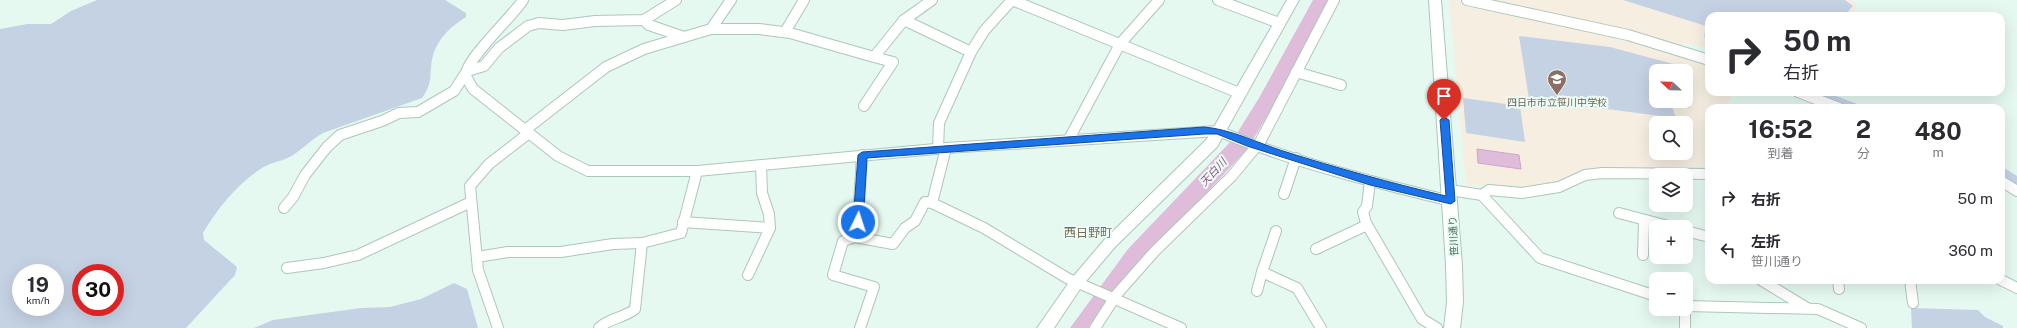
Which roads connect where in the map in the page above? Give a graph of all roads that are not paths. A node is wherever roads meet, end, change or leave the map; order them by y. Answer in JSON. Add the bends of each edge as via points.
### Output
{"nodes":[{"id":1,"x":523,"y":0,"type":"edge"},
{"id":2,"x":676,"y":0,"type":"edge"},
{"id":3,"x":731,"y":0,"type":"edge"},
{"id":4,"x":804,"y":0,"type":"edge"},
{"id":5,"x":932,"y":0,"type":"edge"},
{"id":6,"x":1012,"y":0,"type":"edge"},
{"id":7,"x":1159,"y":0,"type":"edge"},
{"id":8,"x":1218,"y":0,"type":"edge"},
{"id":9,"x":1293,"y":0,"type":"edge"},
{"id":10,"x":1334,"y":0,"type":"edge"},
{"id":11,"x":1435,"y":0,"type":"edge"},
{"id":12,"x":1467,"y":0,"type":"edge"},
{"id":13,"x":644,"y":20,"type":"junction"},
{"id":14,"x":904,"y":20,"type":"junction"},
{"id":15,"x":1279,"y":24,"type":"junction"},
{"id":16,"x":711,"y":29,"type":"junction"},
{"id":17,"x":785,"y":32,"type":"junction"},
{"id":18,"x":684,"y":37,"type":"junction"},
{"id":19,"x":1120,"y":44,"type":"junction"},
{"id":20,"x":971,"y":52,"type":"junction"},
{"id":21,"x":874,"y":57,"type":"junction"},
{"id":22,"x":1705,"y":59,"type":"edge"},
{"id":23,"x":467,"y":71,"type":"junction"},
{"id":24,"x":1296,"y":72,"type":"junction"},
{"id":25,"x":1341,"y":85,"type":"dead end"},
{"id":26,"x":1239,"y":93,"type":"junction"},
{"id":27,"x":1808,"y":96,"type":"edge"},
{"id":28,"x":1829,"y":104,"type":"edge"},
{"id":29,"x":864,"y":106,"type":"dead end"},
{"id":30,"x":527,"y":131,"type":"junction"},
{"id":31,"x":1218,"y":131,"type":"junction"},
{"id":32,"x":1069,"y":139,"type":"junction"},
{"id":33,"x":1253,"y":145,"type":"junction"},
{"id":34,"x":942,"y":148,"type":"junction"},
{"id":35,"x":862,"y":155,"type":"junction"},
{"id":36,"x":1296,"y":158,"type":"junction"},
{"id":37,"x":761,"y":166,"type":"junction"},
{"id":38,"x":697,"y":171,"type":"junction"},
{"id":39,"x":1705,"y":174,"type":"edge"},
{"id":40,"x":1370,"y":181,"type":"junction"},
{"id":41,"x":2005,"y":184,"type":"edge"},
{"id":42,"x":2017,"y":192,"type":"edge"},
{"id":43,"x":1284,"y":194,"type":"dead end"},
{"id":44,"x":1450,"y":195,"type":"junction"},
{"id":45,"x":1482,"y":195,"type":"junction"},
{"id":46,"x":472,"y":202,"type":"junction"},
{"id":47,"x":932,"y":203,"type":"junction"},
{"id":48,"x":284,"y":208,"type":"dead end"},
{"id":49,"x":1619,"y":213,"type":"dead end"},
{"id":50,"x":1644,"y":220,"type":"junction"},
{"id":51,"x":1649,"y":221,"type":"edge"},
{"id":52,"x":682,"y":222,"type":"junction"},
{"id":53,"x":1367,"y":225,"type":"junction"},
{"id":54,"x":770,"y":228,"type":"junction"},
{"id":55,"x":1276,"y":231,"type":"dead end"},
{"id":56,"x":1693,"y":233,"type":"edge"},
{"id":57,"x":1705,"y":236,"type":"edge"},
{"id":58,"x":855,"y":237,"type":"junction"},
{"id":59,"x":642,"y":243,"type":"junction"},
{"id":60,"x":1316,"y":249,"type":"dead end"},
{"id":61,"x":1643,"y":255,"type":"dead end"},
{"id":62,"x":477,"y":257,"type":"junction"},
{"id":63,"x":287,"y":268,"type":"dead end"},
{"id":64,"x":1262,"y":272,"type":"junction"},
{"id":65,"x":748,"y":275,"type":"dead end"},
{"id":66,"x":2005,"y":282,"type":"edge"},
{"id":67,"x":1080,"y":283,"type":"junction"},
{"id":68,"x":1768,"y":284,"type":"edge"},
{"id":69,"x":1911,"y":284,"type":"edge"},
{"id":70,"x":2017,"y":288,"type":"edge"},
{"id":71,"x":1257,"y":291,"type":"dead end"},
{"id":72,"x":1649,"y":294,"type":"edge"},
{"id":73,"x":1114,"y":299,"type":"junction"},
{"id":74,"x":1913,"y":303,"type":"dead end"},
{"id":75,"x":1693,"y":306,"type":"edge"},
{"id":76,"x":1809,"y":309,"type":"junction"},
{"id":77,"x":1685,"y":316,"type":"edge"},
{"id":78,"x":498,"y":328,"type":"edge"},
{"id":79,"x":600,"y":328,"type":"edge"},
{"id":80,"x":860,"y":328,"type":"edge"},
{"id":81,"x":1045,"y":328,"type":"edge"},
{"id":82,"x":1095,"y":328,"type":"edge"},
{"id":83,"x":1181,"y":328,"type":"edge"},
{"id":84,"x":1321,"y":328,"type":"edge"},
{"id":85,"x":1437,"y":328,"type":"edge"},
{"id":86,"x":1452,"y":328,"type":"edge"},
{"id":87,"x":1685,"y":328,"type":"edge"},
{"id":88,"x":1861,"y":328,"type":"edge"}],
"edges":[{"from":1,"to":23,"type":"street","via":[[514,14],[475,57]]},
{"from":2,"to":13,"type":"street"},
{"from":3,"to":16,"type":"street"},
{"from":4,"to":17,"type":"street"},
{"from":5,"to":14,"type":"street"},
{"from":6,"to":19,"type":"street"},
{"from":6,"to":20,"type":"street","via":[[984,31]]},
{"from":7,"to":19,"type":"street"},
{"from":8,"to":15,"type":"street"},
{"from":9,"to":15,"type":"street"},
{"from":10,"to":24,"type":"street"},
{"from":11,"to":44,"type":"street","name":"笹川通り"},
{"from":12,"to":22,"type":"street","via":[[1628,35]]},
{"from":13,"to":18,"type":"street","via":[[649,25]]},
{"from":13,"to":23,"type":"street","via":[[595,21],[563,25],[539,23],[528,26],[499,48],[484,66]]},
{"from":14,"to":20,"type":"street"},
{"from":14,"to":21,"type":"street"},
{"from":15,"to":26,"type":"street"},
{"from":16,"to":17,"type":"street"},
{"from":16,"to":18,"type":"street"},
{"from":17,"to":21,"type":"street"},
{"from":18,"to":30,"type":"street","via":[[644,49],[606,66]]},
{"from":19,"to":26,"type":"street"},
{"from":19,"to":32,"type":"street"},
{"from":20,"to":34,"type":"street","via":[[939,124]]},
{"from":21,"to":29,"type":"street","via":[[893,62]]},
{"from":23,"to":30,"type":"street","via":[[473,89]]},
{"from":23,"to":48,"type":"street","via":[[454,91],[428,108],[418,112],[399,113],[340,135],[305,175]]},
{"from":24,"to":25,"type":"street"},
{"from":24,"to":33,"type":"street","via":[[1283,101]]},
{"from":26,"to":31,"type":"street"},
{"from":27,"to":28,"type":"street"},
{"from":30,"to":38,"type":"street","via":[[558,156],[588,172]]},
{"from":30,"to":46,"type":"street","via":[[475,178],[470,186]]},
{"from":31,"to":32,"type":"street"},
{"from":31,"to":33,"type":"street"},
{"from":31,"to":67,"type":"street","via":[[1206,151],[1138,214]]},
{"from":32,"to":34,"type":"street"},
{"from":33,"to":36,"type":"street"},
{"from":33,"to":73,"type":"street","via":[[1207,202],[1155,251]]},
{"from":34,"to":35,"type":"street"},
{"from":34,"to":47,"type":"street"},
{"from":35,"to":37,"type":"street"},
{"from":35,"to":58,"type":"street"},
{"from":36,"to":40,"type":"street"},
{"from":36,"to":43,"type":"street"},
{"from":37,"to":38,"type":"street"},
{"from":37,"to":54,"type":"street","via":[[762,193],[769,214]]},
{"from":38,"to":52,"type":"street"},
{"from":39,"to":45,"type":"street","via":[[1602,173],[1585,175],[1558,187],[1522,193],[1489,190]]},
{"from":40,"to":44,"type":"street"},
{"from":40,"to":53,"type":"street","via":[[1367,206],[1363,212]]},
{"from":41,"to":42,"type":"street"},
{"from":44,"to":45,"type":"street"},
{"from":44,"to":86,"type":"street","name":"笹川通り","via":[[1455,302]]},
{"from":45,"to":72,"type":"street","via":[[1540,258]]},
{"from":46,"to":62,"type":"street"},
{"from":46,"to":63,"type":"street","via":[[358,255]]},
{"from":47,"to":58,"type":"street","via":[[926,202],[915,221],[905,228],[893,244]]},
{"from":47,"to":67,"type":"street","via":[[984,228],[1067,278]]},
{"from":49,"to":50,"type":"street"},
{"from":50,"to":51,"type":"street"},
{"from":50,"to":61,"type":"street"},
{"from":52,"to":54,"type":"street"},
{"from":52,"to":59,"type":"street","via":[[681,233]]},
{"from":53,"to":60,"type":"street"},
{"from":53,"to":85,"type":"street","via":[[1422,319]]},
{"from":54,"to":65,"type":"street"},
{"from":55,"to":64,"type":"street"},
{"from":56,"to":57,"type":"street"},
{"from":58,"to":80,"type":"street","via":[[843,241],[833,275],[874,287]]},
{"from":59,"to":62,"type":"street","via":[[613,244],[561,252],[508,252]]},
{"from":59,"to":79,"type":"street","via":[[635,309],[630,314],[604,323]]},
{"from":62,"to":78,"type":"street","via":[[478,270]]},
{"from":64,"to":71,"type":"street"},
{"from":64,"to":84,"type":"street","via":[[1297,288]]},
{"from":66,"to":70,"type":"street"},
{"from":67,"to":73,"type":"street"},
{"from":67,"to":81,"type":"street"},
{"from":68,"to":76,"type":"street"},
{"from":69,"to":74,"type":"street"},
{"from":73,"to":82,"type":"street"},
{"from":73,"to":83,"type":"street"},
{"from":75,"to":76,"type":"street"},
{"from":76,"to":88,"type":"street","via":[[1818,309]]},
{"from":77,"to":87,"type":"street"}]}
